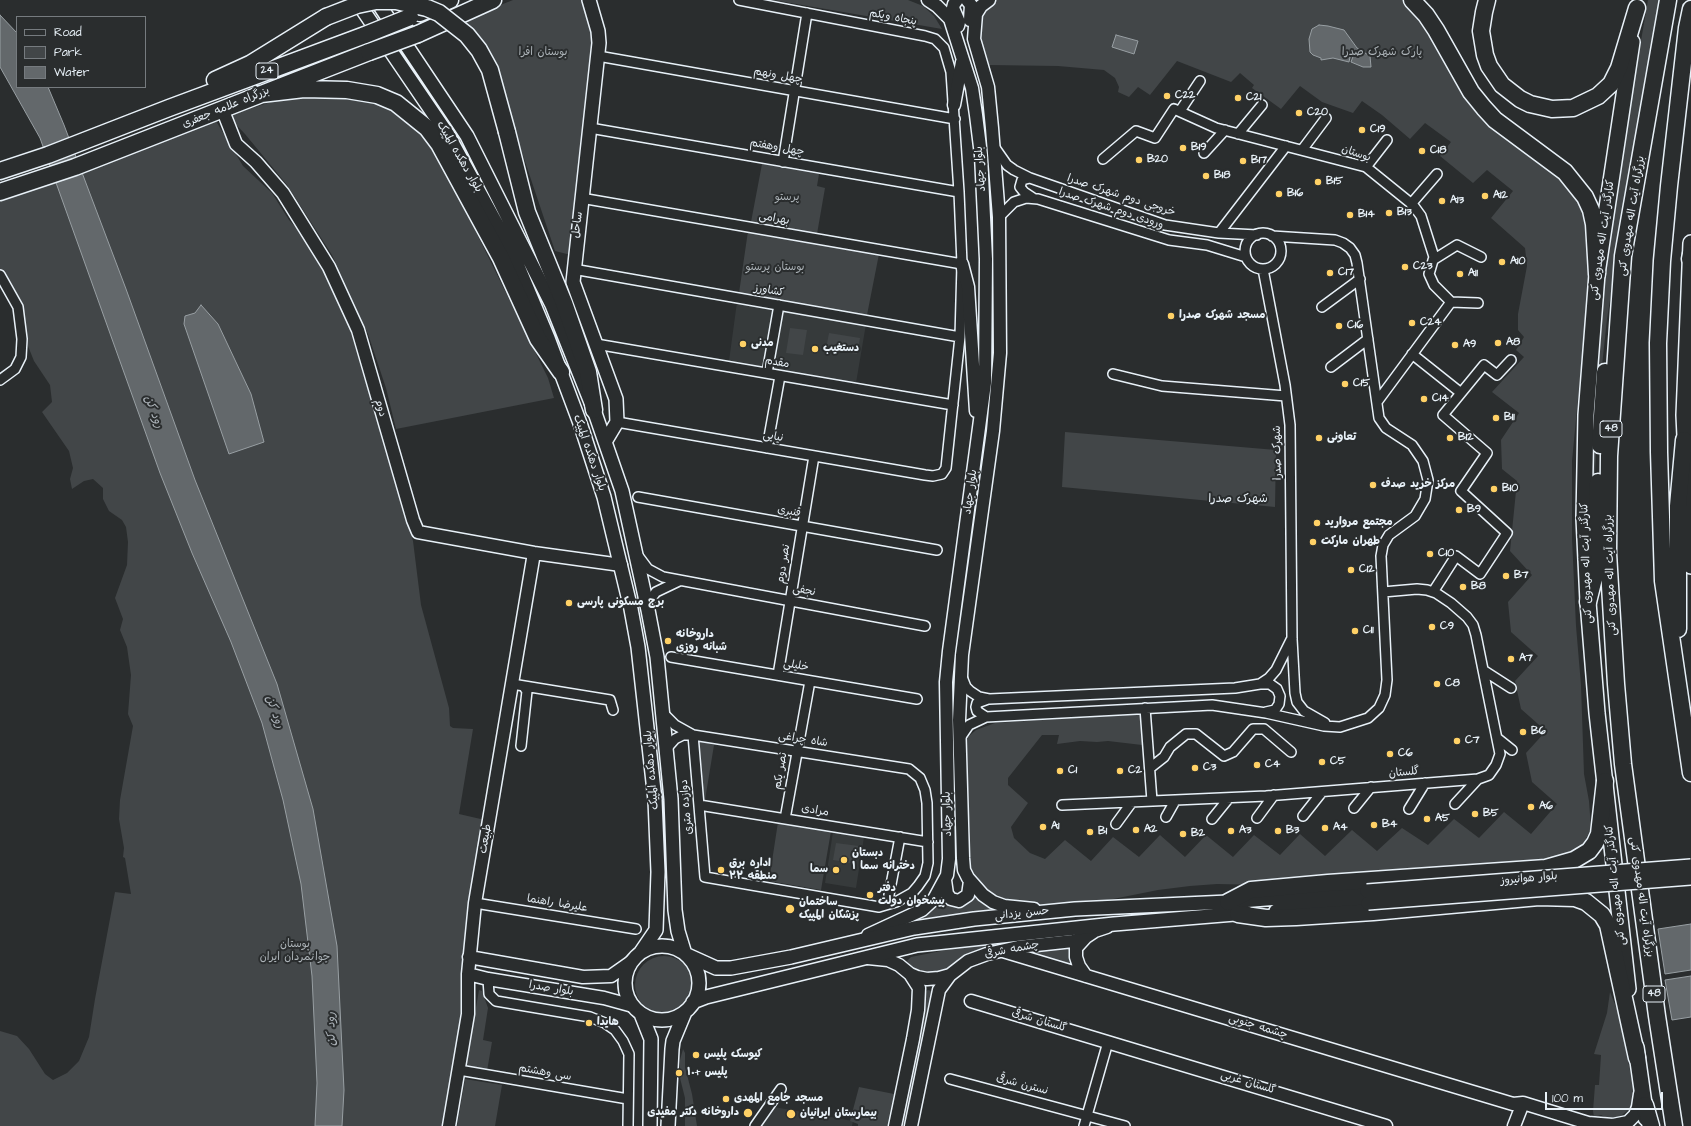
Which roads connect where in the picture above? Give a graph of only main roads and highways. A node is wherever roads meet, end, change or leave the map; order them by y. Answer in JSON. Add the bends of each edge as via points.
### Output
{"nodes":[{"id":1,"x":356,"y":0,"type":"edge"},
{"id":2,"x":376,"y":0,"type":"edge"},
{"id":3,"x":450,"y":0,"type":"edge"},
{"id":4,"x":493,"y":0,"type":"edge"},
{"id":5,"x":589,"y":0,"type":"edge"},
{"id":6,"x":1412,"y":0,"type":"edge"},
{"id":7,"x":1487,"y":0,"type":"edge"},
{"id":8,"x":1668,"y":0,"type":"edge"},
{"id":9,"x":1638,"y":4,"type":"edge"},
{"id":10,"x":1691,"y":9,"type":"edge"},
{"id":11,"x":261,"y":94,"type":"junction"},
{"id":12,"x":169,"y":108,"type":"junction"},
{"id":13,"x":0,"y":171,"type":"edge"},
{"id":14,"x":0,"y":192,"type":"edge"},
{"id":15,"x":1691,"y":252,"type":"edge"},
{"id":16,"x":1624,"y":256,"type":"junction"},
{"id":17,"x":1597,"y":274,"type":"junction"},
{"id":18,"x":561,"y":372,"type":"junction"},
{"id":19,"x":594,"y":410,"type":"junction"},
{"id":20,"x":1684,"y":440,"type":"junction"},
{"id":21,"x":605,"y":442,"type":"junction"},
{"id":22,"x":1688,"y":498,"type":"junction"},
{"id":23,"x":1691,"y":513,"type":"edge"},
{"id":24,"x":1691,"y":566,"type":"edge"},
{"id":25,"x":1588,"y":602,"type":"junction"},
{"id":26,"x":1676,"y":663,"type":"junction"},
{"id":27,"x":1691,"y":773,"type":"edge"},
{"id":28,"x":1605,"y":781,"type":"junction"},
{"id":29,"x":1691,"y":866,"type":"edge"},
{"id":30,"x":1546,"y":868,"type":"junction"},
{"id":31,"x":1691,"y":878,"type":"edge"},
{"id":32,"x":1367,"y":897,"type":"junction"},
{"id":33,"x":1539,"y":897,"type":"junction"},
{"id":34,"x":1233,"y":908,"type":"junction"},
{"id":35,"x":641,"y":952,"type":"junction"},
{"id":36,"x":685,"y":954,"type":"junction"},
{"id":37,"x":689,"y":1007,"type":"junction"},
{"id":38,"x":637,"y":1010,"type":"junction"},
{"id":39,"x":1637,"y":1058,"type":"junction"},
{"id":40,"x":1645,"y":1105,"type":"junction"},
{"id":41,"x":650,"y":1126,"type":"edge"},
{"id":42,"x":668,"y":1126,"type":"edge"},
{"id":43,"x":1647,"y":1126,"type":"edge"},
{"id":44,"x":1651,"y":1126,"type":"edge"},
{"id":45,"x":1674,"y":1126,"type":"edge"}],
"edges":[{"from":1,"to":18,"type":"main road","name":"بلوار دهکده المپیک","via":[[452,142],[512,252]]},
{"from":2,"to":19,"type":"main road","name":"بلوار دهکده المپیک","via":[[467,136],[552,305]]},
{"from":3,"to":12,"type":"highway","name":"بزرگراه علامه جعفری","number":"24","bridge":true,"via":[[365,35]]},
{"from":4,"to":11,"type":"highway","name":"بزرگراه علامه جعفری","number":"24","bridge":true,"via":[[418,34]]},
{"from":5,"to":21,"type":"main road","name":"ساحل","via":[[598,31],[598,56],[573,282],[616,399],[617,422]]},
{"from":6,"to":17,"type":"highway","via":[[1426,15],[1471,92],[1484,108],[1495,120],[1565,172],[1585,197],[1594,224]]},
{"from":7,"to":9,"type":"highway","via":[[1481,31],[1489,66],[1502,85],[1515,96],[1530,104],[1552,109],[1573,108],[1598,96],[1611,84],[1624,55]]},
{"from":8,"to":16,"type":"highway","name":"بزرگراه آیت اله مهدوی کنی","number":"48"},
{"from":9,"to":17,"type":"main road","name":"کنارگذر آیت اله مهدوی کنی"},
{"from":10,"to":26,"type":"highway","via":[[1662,260],[1658,343],[1664,581]]},
{"from":11,"to":14,"type":"highway","name":"بزرگراه علامه جعفری","number":"24","via":[[75,167]]},
{"from":11,"to":18,"type":"highway","via":[[304,89],[347,90],[377,95],[396,103],[427,128],[439,144],[501,258],[538,339]]},
{"from":12,"to":13,"type":"highway","name":"بزرگراه علامه جعفری","number":"24"},
{"from":12,"to":19,"type":"highway","bridge":true,"via":[[203,86],[250,64],[326,17],[357,5],[376,0],[396,0],[439,13],[467,35],[490,70],[527,212],[564,303],[588,372]]},
{"from":15,"to":20,"type":"main road"},
{"from":16,"to":25,"type":"highway","via":[[1608,341],[1601,413],[1596,570]]},
{"from":16,"to":45,"type":"highway","name":"بزرگراه آیت اله مهدوی کنی","number":"48","via":[[1609,456],[1608,561],[1623,764],[1656,1016]]},
{"from":17,"to":25,"type":"main road","name":"کنارگذر آیت اله مهدوی کنی","via":[[1589,357],[1585,452],[1584,518]]},
{"from":18,"to":35,"type":"main road","name":"بلوار دهکده المپیک","via":[[604,497],[638,647],[655,800],[658,872],[656,930]]},
{"from":19,"to":21,"type":"main road","name":"بلوار دهکده المپیک"},
{"from":20,"to":22,"type":"main road"},
{"from":20,"to":26,"type":"highway","via":[[1678,506],[1679,609]]},
{"from":21,"to":36,"type":"main road","name":"بلوار دهکده المپیک","via":[[622,491],[657,657],[671,799],[675,910]]},
{"from":22,"to":23,"type":"main road"},
{"from":22,"to":24,"type":"main road"},
{"from":25,"to":28,"type":"main road","name":"کنارگذر آیت اله مهدوی کنی"},
{"from":26,"to":27,"type":"highway"},
{"from":28,"to":30,"type":"highway","via":[[1601,828],[1593,847],[1578,858]]},
{"from":28,"to":39,"type":"main road","name":"کنارگذر آیت اله مهدوی کنی"},
{"from":29,"to":32,"type":"main road","name":"بلوار هوانیروز","bridge":true},
{"from":30,"to":33,"type":"highway","via":[[1575,870],[1582,877],[1582,888],[1573,893]]},
{"from":30,"to":34,"type":"highway","via":[[1251,890]]},
{"from":31,"to":32,"type":"main road","name":"بلوار هوانیروز","bridge":true},
{"from":32,"to":34,"type":"main road","name":"حسن یزدانی"},
{"from":33,"to":34,"type":"highway","via":[[1296,917],[1266,918]]},
{"from":33,"to":39,"type":"highway","via":[[1575,898],[1586,902],[1602,915],[1614,945]]},
{"from":34,"to":36,"type":"main road","name":"حسن یزدانی","via":[[1075,909],[974,919],[925,926],[731,968],[716,968]]},
{"from":34,"to":37,"type":"main road","name":"حسن یزدانی","via":[[1114,924],[917,945],[706,997]]},
{"from":35,"to":36,"type":"main road","via":[[663,946],[675,948]]},
{"from":35,"to":38,"type":"main road","via":[[631,962],[625,984],[627,996]]},
{"from":36,"to":37,"type":"main road","via":[[697,971],[699,982],[698,993]]},
{"from":37,"to":38,"type":"main road","via":[[675,1018],[664,1020],[652,1019]]},
{"from":37,"to":42,"type":"main road","via":[[673,1041]]},
{"from":38,"to":41,"type":"main road","via":[[651,1039]]},
{"from":39,"to":40,"type":"main road","name":"کنارگذر آیت اله مهدوی کنی"},
{"from":40,"to":43,"type":"main road","name":"کنارگذر آیت اله مهدوی کنی"},
{"from":40,"to":44,"type":"highway"}]}
